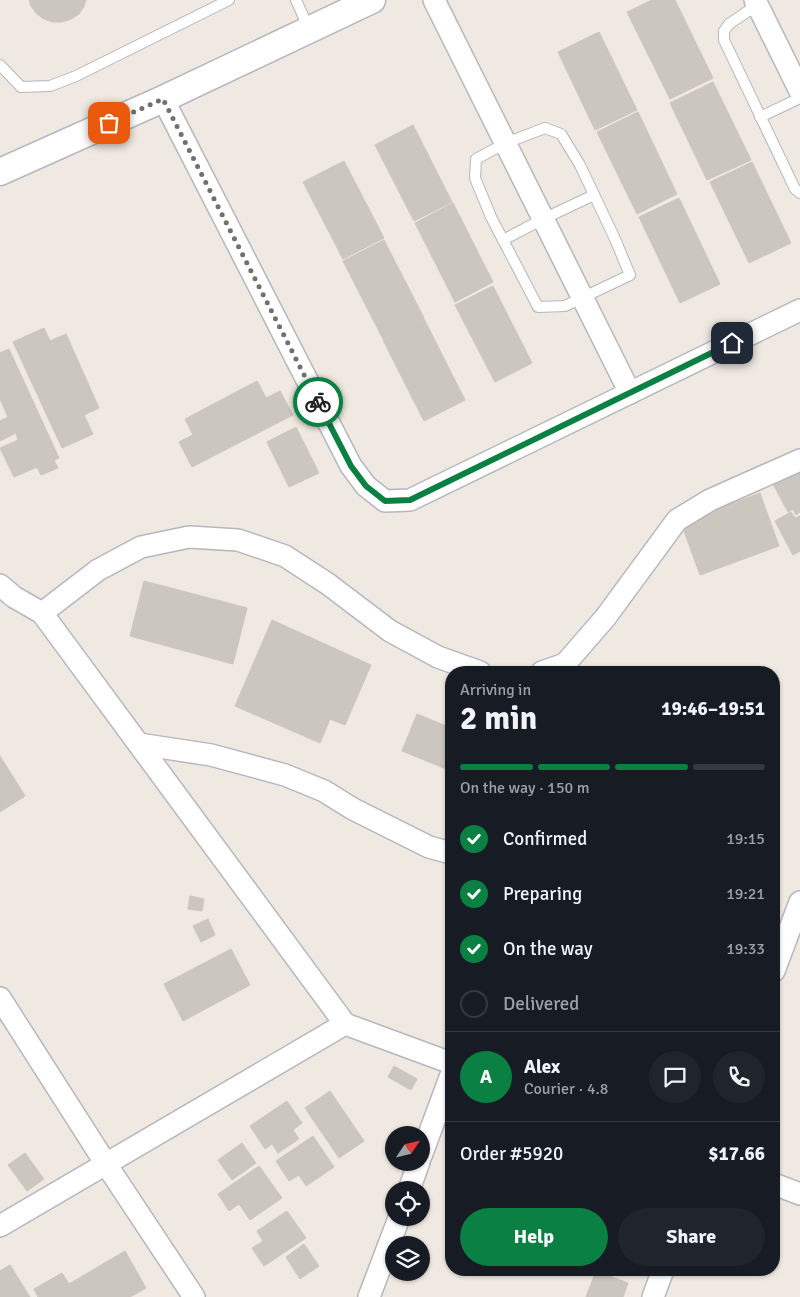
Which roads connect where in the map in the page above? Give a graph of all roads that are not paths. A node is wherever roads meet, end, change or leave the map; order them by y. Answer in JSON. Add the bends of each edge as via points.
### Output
{"nodes":[{"id":1,"x":229,"y":0,"type":"edge"},
{"id":2,"x":296,"y":0,"type":"edge"},
{"id":3,"x":372,"y":0,"type":"edge"},
{"id":4,"x":434,"y":0,"type":"edge"},
{"id":5,"x":756,"y":2,"type":"edge"},
{"id":6,"x":310,"y":30,"type":"junction"},
{"id":7,"x":0,"y":65,"type":"edge"},
{"id":8,"x":800,"y":91,"type":"edge"},
{"id":9,"x":800,"y":98,"type":"edge"},
{"id":10,"x":163,"y":99,"type":"junction"},
{"id":11,"x":760,"y":116,"type":"junction"},
{"id":12,"x":506,"y":144,"type":"junction"},
{"id":13,"x":0,"y":172,"type":"edge"},
{"id":14,"x":800,"y":193,"type":"edge"},
{"id":15,"x":594,"y":195,"type":"junction"},
{"id":16,"x":543,"y":219,"type":"junction"},
{"id":17,"x":503,"y":240,"type":"junction"},
{"id":18,"x":582,"y":297,"type":"junction"},
{"id":19,"x":800,"y":310,"type":"edge"},
{"id":20,"x":630,"y":393,"type":"junction"},
{"id":21,"x":800,"y":460,"type":"edge"},
{"id":22,"x":5,"y":596,"type":"edge"},
{"id":23,"x":42,"y":612,"type":"junction"},
{"id":24,"x":464,"y":666,"type":"edge"},
{"id":25,"x":562,"y":666,"type":"edge"},
{"id":26,"x":138,"y":744,"type":"junction"},
{"id":27,"x":445,"y":851,"type":"edge"},
{"id":28,"x":800,"y":902,"type":"edge"},
{"id":29,"x":780,"y":955,"type":"edge"},
{"id":30,"x":0,"y":998,"type":"edge"},
{"id":31,"x":345,"y":1024,"type":"junction"},
{"id":32,"x":445,"y":1062,"type":"edge"},
{"id":33,"x":445,"y":1091,"type":"edge"},
{"id":34,"x":430,"y":1132,"type":"edge"},
{"id":35,"x":106,"y":1164,"type":"junction"},
{"id":36,"x":780,"y":1186,"type":"edge"},
{"id":37,"x":800,"y":1194,"type":"edge"},
{"id":38,"x":0,"y":1226,"type":"edge"},
{"id":39,"x":395,"y":1226,"type":"edge"},
{"id":40,"x":661,"y":1276,"type":"edge"},
{"id":41,"x":194,"y":1297,"type":"edge"},
{"id":42,"x":369,"y":1297,"type":"edge"},
{"id":43,"x":653,"y":1297,"type":"edge"}],
"edges":[{"from":1,"to":7,"type":"lane","via":[[50,86],[21,87]]},
{"from":2,"to":6,"type":"lane"},
{"from":3,"to":6,"type":"street"},
{"from":4,"to":12,"type":"street"},
{"from":5,"to":8,"type":"street"},
{"from":5,"to":11,"type":"lane","via":[[729,24],[724,40]]},
{"from":6,"to":10,"type":"street"},
{"from":9,"to":11,"type":"lane"},
{"from":10,"to":13,"type":"street"},
{"from":10,"to":20,"type":"street","via":[[351,466],[366,486],[385,501],[410,500]]},
{"from":11,"to":14,"type":"lane","via":[[794,189]]},
{"from":12,"to":15,"type":"lane","via":[[544,128],[561,134]]},
{"from":12,"to":16,"type":"street"},
{"from":12,"to":17,"type":"lane","via":[[476,159],[475,178]]},
{"from":15,"to":16,"type":"lane"},
{"from":15,"to":18,"type":"lane","via":[[630,275]]},
{"from":16,"to":17,"type":"lane"},
{"from":16,"to":18,"type":"street"},
{"from":17,"to":18,"type":"lane","via":[[538,307],[565,306]]},
{"from":18,"to":20,"type":"street"},
{"from":19,"to":20,"type":"street"},
{"from":21,"to":25,"type":"street","via":[[710,500],[677,520],[605,618]]},
{"from":22,"to":23,"type":"street"},
{"from":23,"to":24,"type":"street","via":[[98,570],[141,547],[189,537],[238,540],[285,556],[390,631]]},
{"from":23,"to":26,"type":"street"},
{"from":26,"to":27,"type":"street","via":[[211,755],[285,775],[324,791],[429,847]]},
{"from":26,"to":31,"type":"street"},
{"from":28,"to":29,"type":"street"},
{"from":30,"to":35,"type":"street"},
{"from":31,"to":32,"type":"street"},
{"from":31,"to":35,"type":"street"},
{"from":33,"to":34,"type":"street"},
{"from":35,"to":38,"type":"street"},
{"from":35,"to":41,"type":"street"},
{"from":36,"to":37,"type":"street"},
{"from":39,"to":42,"type":"street"},
{"from":40,"to":43,"type":"street"}]}
